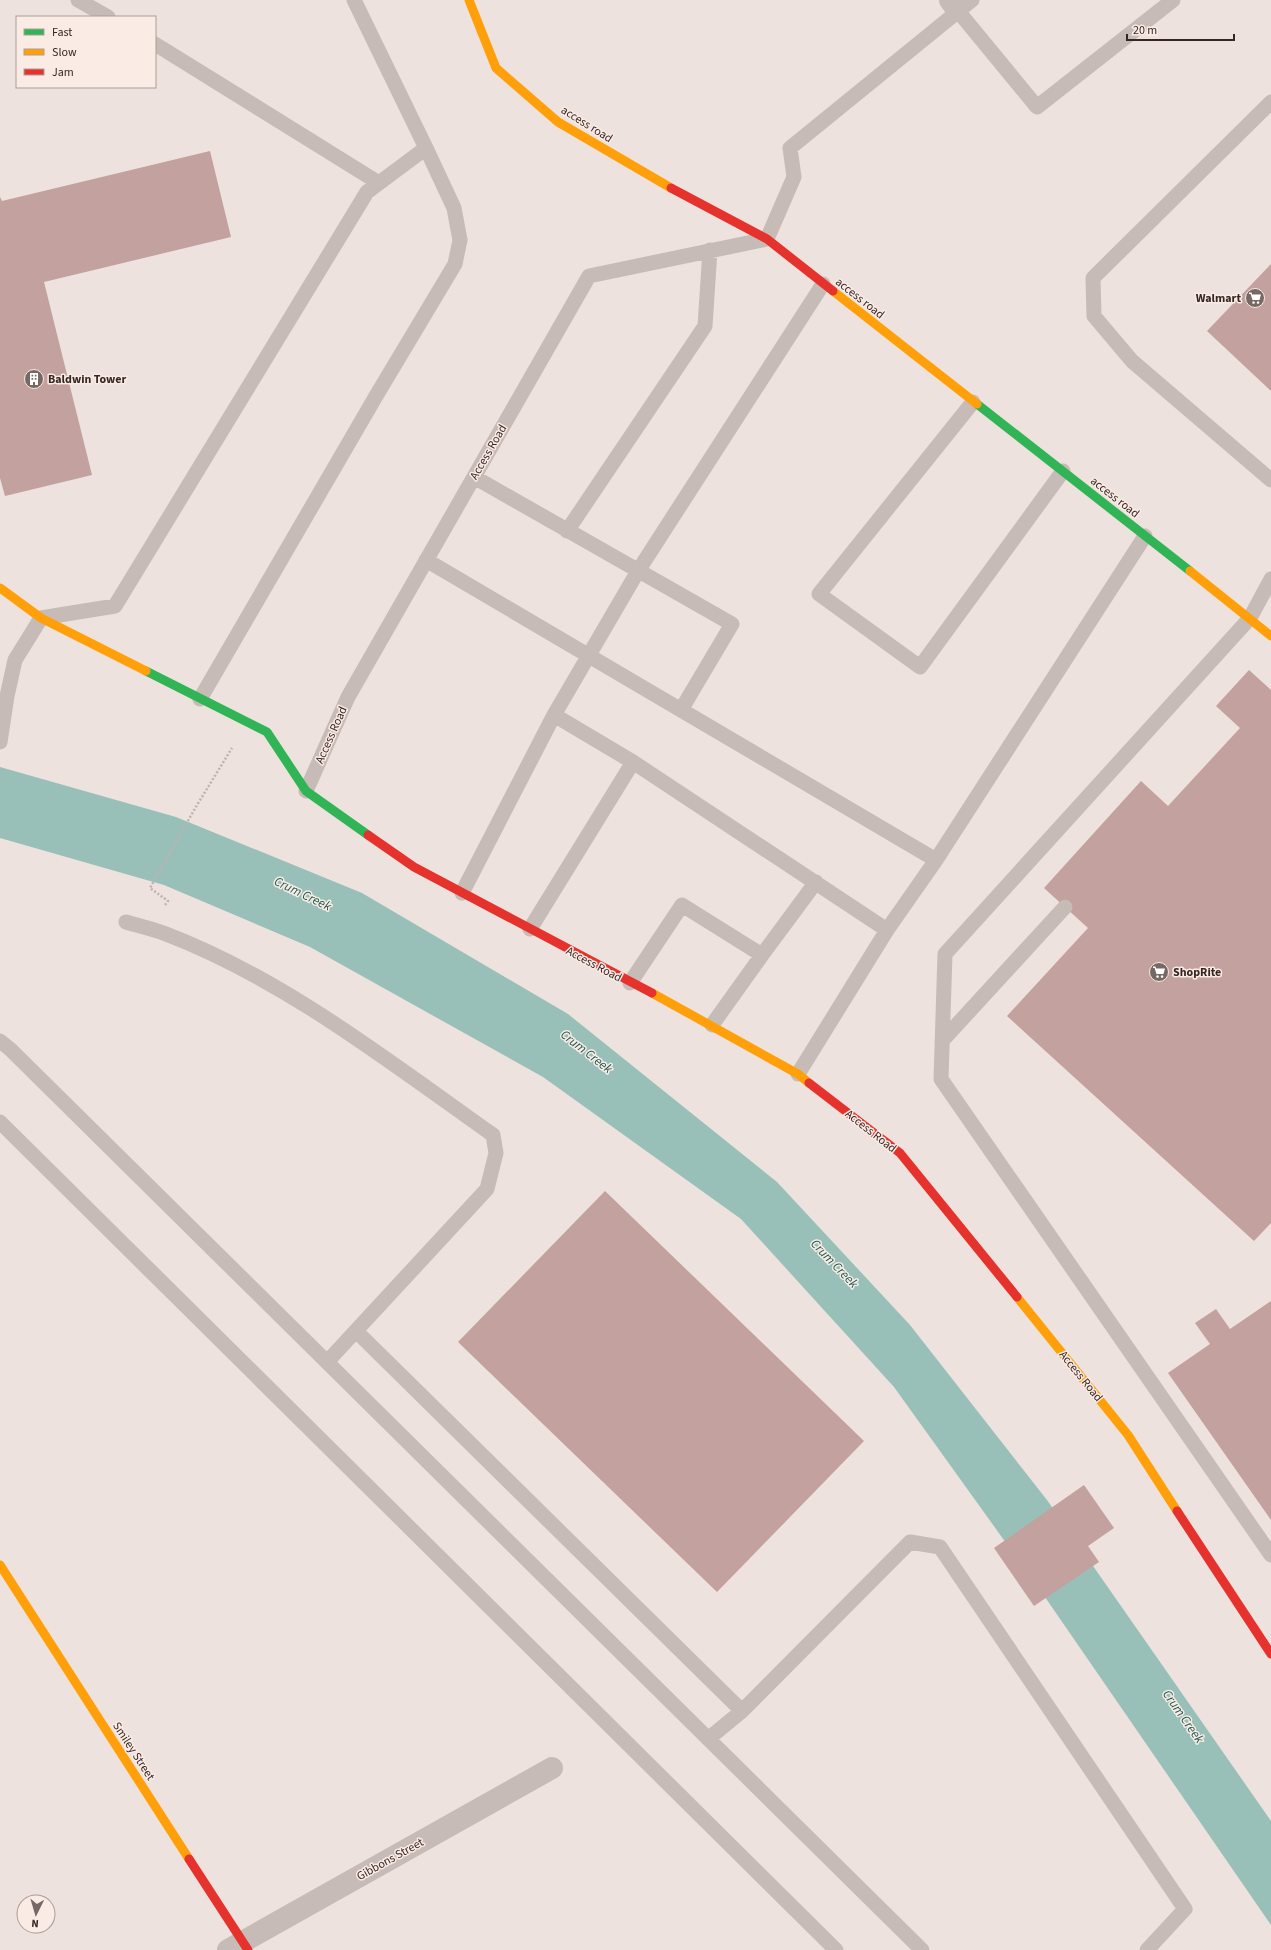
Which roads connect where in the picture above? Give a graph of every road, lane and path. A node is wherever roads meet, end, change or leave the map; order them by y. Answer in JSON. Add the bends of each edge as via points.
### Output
{"nodes":[{"id":1,"x":78,"y":0,"type":"edge"},
{"id":2,"x":354,"y":0,"type":"edge"},
{"id":3,"x":469,"y":0,"type":"edge"},
{"id":4,"x":1174,"y":0,"type":"edge"},
{"id":5,"x":960,"y":4,"type":"edge"},
{"id":6,"x":106,"y":16,"type":"edge"},
{"id":7,"x":156,"y":45,"type":"edge"},
{"id":8,"x":1271,"y":102,"type":"edge"},
{"id":9,"x":426,"y":148,"type":"junction"},
{"id":10,"x":379,"y":183,"type":"junction"},
{"id":11,"x":766,"y":239,"type":"junction"},
{"id":12,"x":710,"y":250,"type":"junction"},
{"id":13,"x":823,"y":284,"type":"junction"},
{"id":14,"x":973,"y":402,"type":"junction"},
{"id":15,"x":1063,"y":471,"type":"junction"},
{"id":16,"x":474,"y":477,"type":"junction"},
{"id":17,"x":1271,"y":480,"type":"edge"},
{"id":18,"x":567,"y":530,"type":"junction"},
{"id":19,"x":1146,"y":536,"type":"junction"},
{"id":20,"x":426,"y":560,"type":"junction"},
{"id":21,"x":638,"y":571,"type":"junction"},
{"id":22,"x":1271,"y":579,"type":"edge"},
{"id":23,"x":0,"y":588,"type":"edge"},
{"id":24,"x":41,"y":618,"type":"junction"},
{"id":25,"x":1250,"y":618,"type":"junction"},
{"id":26,"x":1271,"y":636,"type":"edge"},
{"id":27,"x":588,"y":656,"type":"junction"},
{"id":28,"x":200,"y":699,"type":"junction"},
{"id":29,"x":2,"y":707,"type":"edge"},
{"id":30,"x":680,"y":710,"type":"junction"},
{"id":31,"x":554,"y":715,"type":"junction"},
{"id":32,"x":247,"y":723,"type":"junction"},
{"id":33,"x":0,"y":742,"type":"edge"},
{"id":34,"x":633,"y":762,"type":"junction"},
{"id":35,"x":306,"y":791,"type":"junction"},
{"id":36,"x":936,"y":860,"type":"junction"},
{"id":37,"x":816,"y":882,"type":"junction"},
{"id":38,"x":462,"y":893,"type":"junction"},
{"id":39,"x":158,"y":894,"type":"dead end"},
{"id":40,"x":1065,"y":907,"type":"dead end"},
{"id":41,"x":126,"y":922,"type":"dead end"},
{"id":42,"x":530,"y":929,"type":"junction"},
{"id":43,"x":887,"y":930,"type":"junction"},
{"id":44,"x":762,"y":955,"type":"junction"},
{"id":45,"x":630,"y":983,"type":"junction"},
{"id":46,"x":712,"y":1025,"type":"junction"},
{"id":47,"x":0,"y":1041,"type":"edge"},
{"id":48,"x":942,"y":1041,"type":"junction"},
{"id":49,"x":798,"y":1074,"type":"junction"},
{"id":50,"x":0,"y":1122,"type":"edge"},
{"id":51,"x":356,"y":1332,"type":"junction"},
{"id":52,"x":327,"y":1362,"type":"junction"},
{"id":53,"x":1271,"y":1555,"type":"edge"},
{"id":54,"x":0,"y":1565,"type":"edge"},
{"id":55,"x":1271,"y":1654,"type":"edge"},
{"id":56,"x":742,"y":1711,"type":"junction"},
{"id":57,"x":708,"y":1739,"type":"junction"},
{"id":58,"x":552,"y":1768,"type":"dead end"},
{"id":59,"x":239,"y":1947,"type":"edge"},
{"id":60,"x":836,"y":1950,"type":"edge"},
{"id":61,"x":922,"y":1950,"type":"edge"},
{"id":62,"x":1147,"y":1950,"type":"edge"}],
"edges":[{"from":1,"to":6,"type":"lane"},
{"from":2,"to":9,"type":"lane"},
{"from":3,"to":11,"type":"street","name":"access road","via":[[496,68],[558,122],[635,168]]},
{"from":4,"to":5,"type":"lane","via":[[1037,107]]},
{"from":5,"to":11,"type":"lane","via":[[790,148],[794,177]]},
{"from":7,"to":10,"type":"lane"},
{"from":8,"to":17,"type":"lane","via":[[1094,278],[1094,316],[1132,361]]},
{"from":9,"to":10,"type":"lane"},
{"from":9,"to":28,"type":"lane","via":[[454,208],[460,240],[455,264]]},
{"from":10,"to":24,"type":"lane","via":[[367,192],[115,606]]},
{"from":11,"to":12,"type":"lane","name":"Access Road"},
{"from":11,"to":13,"type":"street","name":"access road"},
{"from":12,"to":16,"type":"lane","name":"Access Road","via":[[588,276]]},
{"from":12,"to":18,"type":"lane","via":[[705,326]]},
{"from":13,"to":14,"type":"street","name":"access road"},
{"from":13,"to":21,"type":"lane"},
{"from":14,"to":15,"type":"street","name":"access road"},
{"from":14,"to":15,"type":"lane","via":[[819,594],[920,667]]},
{"from":15,"to":19,"type":"street","name":"access road"},
{"from":16,"to":18,"type":"lane"},
{"from":16,"to":20,"type":"lane","name":"Access Road"},
{"from":18,"to":21,"type":"lane"},
{"from":19,"to":25,"type":"street","name":"access road"},
{"from":19,"to":36,"type":"lane"},
{"from":20,"to":27,"type":"lane"},
{"from":20,"to":35,"type":"lane","name":"Access Road","via":[[348,697]]},
{"from":21,"to":27,"type":"lane"},
{"from":21,"to":30,"type":"lane","via":[[732,624]]},
{"from":22,"to":25,"type":"lane"},
{"from":23,"to":24,"type":"street","name":"Access Road"},
{"from":24,"to":28,"type":"street","name":"Access Road"},
{"from":24,"to":29,"type":"lane","via":[[15,660]]},
{"from":25,"to":26,"type":"street","name":"access road"},
{"from":25,"to":48,"type":"lane","via":[[945,954]]},
{"from":27,"to":30,"type":"lane"},
{"from":27,"to":31,"type":"lane"},
{"from":28,"to":32,"type":"street","name":"Access Road"},
{"from":29,"to":33,"type":"lane"},
{"from":30,"to":36,"type":"lane"},
{"from":31,"to":34,"type":"lane"},
{"from":31,"to":38,"type":"lane"},
{"from":32,"to":35,"type":"street","name":"Access Road","via":[[267,732]]},
{"from":32,"to":39,"type":"path","via":[[150,888]]},
{"from":34,"to":37,"type":"lane"},
{"from":34,"to":42,"type":"lane"},
{"from":35,"to":38,"type":"street","name":"Access Road","via":[[414,867]]},
{"from":36,"to":43,"type":"lane"},
{"from":37,"to":43,"type":"lane"},
{"from":37,"to":44,"type":"lane"},
{"from":38,"to":42,"type":"street","name":"Access Road"},
{"from":40,"to":48,"type":"lane"},
{"from":41,"to":51,"type":"lane","via":[[165,934],[217,956],[314,1010],[493,1135],[496,1153],[487,1189]]},
{"from":42,"to":45,"type":"street","name":"Access Road"},
{"from":43,"to":49,"type":"lane"},
{"from":44,"to":45,"type":"lane","via":[[682,905]]},
{"from":44,"to":46,"type":"lane"},
{"from":45,"to":46,"type":"street","name":"Access Road"},
{"from":46,"to":49,"type":"street","name":"Access Road"},
{"from":47,"to":52,"type":"lane"},
{"from":48,"to":53,"type":"lane","via":[[942,1079]]},
{"from":49,"to":55,"type":"street","name":"Access Road","via":[[900,1153],[1128,1435]]},
{"from":50,"to":60,"type":"lane"},
{"from":51,"to":52,"type":"lane"},
{"from":51,"to":56,"type":"lane"},
{"from":52,"to":57,"type":"lane"},
{"from":54,"to":59,"type":"street","name":"Smiley Street"},
{"from":56,"to":57,"type":"lane"},
{"from":56,"to":62,"type":"lane","via":[[910,1542],[940,1547],[1185,1909]]},
{"from":57,"to":61,"type":"lane"},
{"from":58,"to":59,"type":"street","name":"Gibbons Street"}]}
